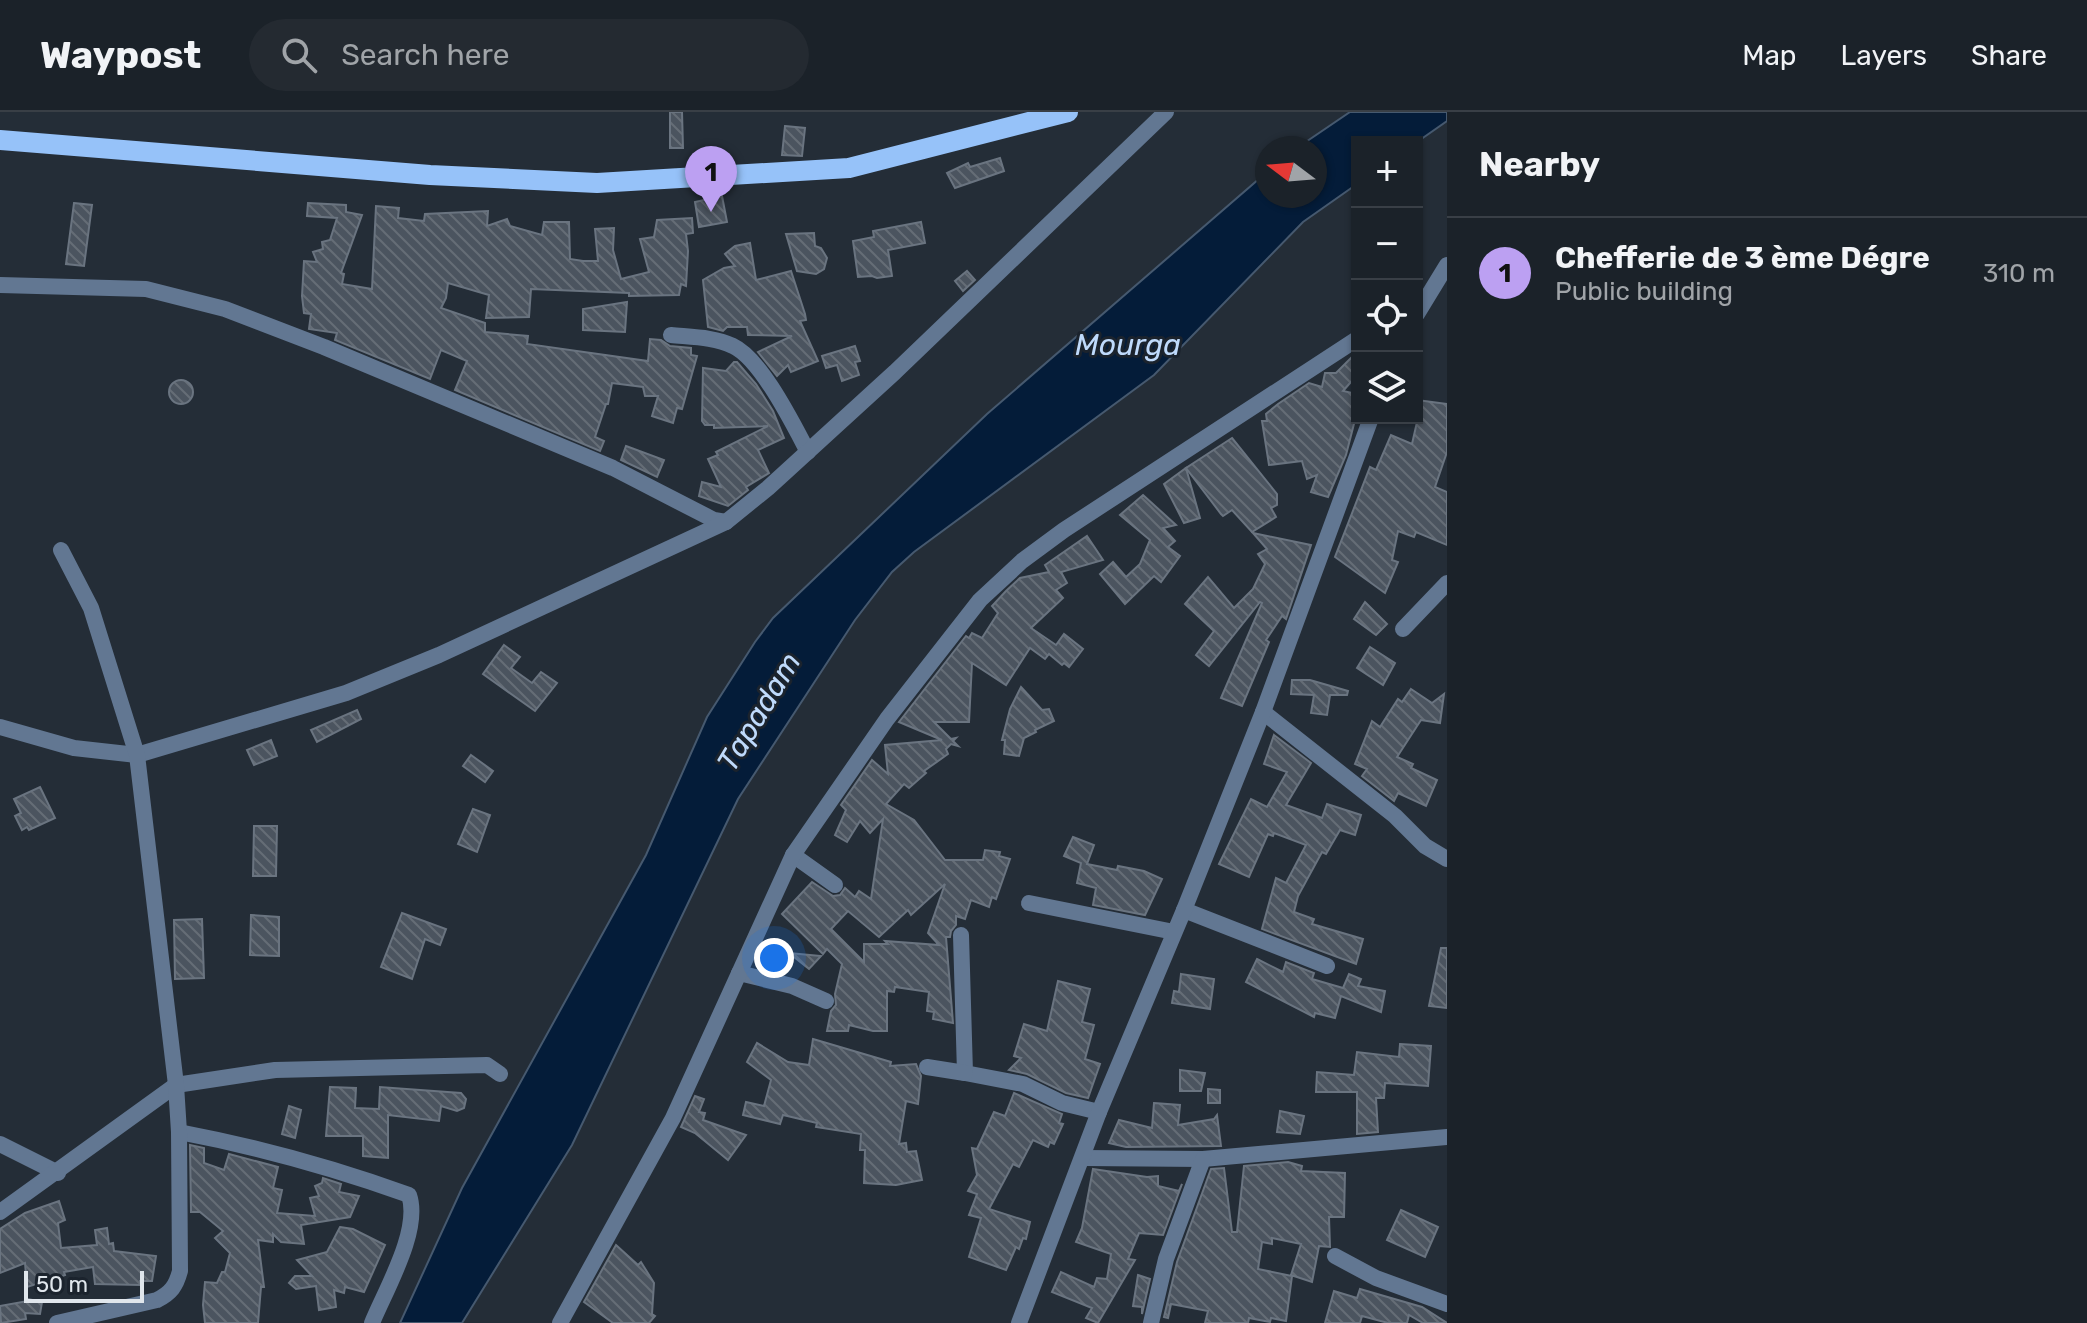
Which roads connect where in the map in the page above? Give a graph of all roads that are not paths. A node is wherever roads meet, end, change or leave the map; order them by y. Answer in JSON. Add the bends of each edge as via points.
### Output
{"nodes":[{"id":1,"x":1068,"y":112,"type":"edge"},
{"id":2,"x":1166,"y":112,"type":"edge"},
{"id":3,"x":0,"y":140,"type":"edge"},
{"id":4,"x":1447,"y":265,"type":"edge"},
{"id":5,"x":0,"y":285,"type":"edge"},
{"id":6,"x":1423,"y":304,"type":"edge"},
{"id":7,"x":671,"y":335,"type":"dead end"},
{"id":8,"x":1351,"y":343,"type":"edge"},
{"id":9,"x":1369,"y":424,"type":"edge"},
{"id":10,"x":808,"y":452,"type":"junction"},
{"id":11,"x":726,"y":522,"type":"junction"},
{"id":12,"x":61,"y":550,"type":"dead end"},
{"id":13,"x":1447,"y":583,"type":"edge"},
{"id":14,"x":1403,"y":629,"type":"dead end"},
{"id":15,"x":1263,"y":712,"type":"junction"},
{"id":16,"x":0,"y":727,"type":"edge"},
{"id":17,"x":137,"y":755,"type":"junction"},
{"id":18,"x":793,"y":855,"type":"junction"},
{"id":19,"x":1447,"y":859,"type":"edge"},
{"id":20,"x":835,"y":885,"type":"dead end"},
{"id":21,"x":1029,"y":903,"type":"dead end"},
{"id":22,"x":1184,"y":910,"type":"junction"},
{"id":23,"x":1174,"y":932,"type":"junction"},
{"id":24,"x":961,"y":935,"type":"dead end"},
{"id":25,"x":1327,"y":966,"type":"dead end"},
{"id":26,"x":739,"y":973,"type":"junction"},
{"id":27,"x":826,"y":1001,"type":"dead end"},
{"id":28,"x":927,"y":1067,"type":"dead end"},
{"id":29,"x":965,"y":1073,"type":"junction"},
{"id":30,"x":500,"y":1074,"type":"dead end"},
{"id":31,"x":176,"y":1085,"type":"junction"},
{"id":32,"x":1099,"y":1112,"type":"junction"},
{"id":33,"x":179,"y":1132,"type":"junction"},
{"id":34,"x":1447,"y":1137,"type":"edge"},
{"id":35,"x":0,"y":1144,"type":"edge"},
{"id":36,"x":1083,"y":1158,"type":"junction"},
{"id":37,"x":1203,"y":1159,"type":"junction"},
{"id":38,"x":58,"y":1173,"type":"junction"},
{"id":39,"x":0,"y":1212,"type":"edge"},
{"id":40,"x":1335,"y":1256,"type":"dead end"},
{"id":41,"x":1447,"y":1304,"type":"edge"},
{"id":42,"x":121,"y":1316,"type":"edge"},
{"id":43,"x":64,"y":1322,"type":"edge"},
{"id":44,"x":372,"y":1323,"type":"edge"},
{"id":45,"x":560,"y":1323,"type":"edge"},
{"id":46,"x":1019,"y":1323,"type":"edge"},
{"id":47,"x":1151,"y":1323,"type":"edge"}],
"edges":[{"from":1,"to":3,"type":"main road","via":[[849,168],[597,183],[430,175]]},
{"from":2,"to":10,"type":"street"},
{"from":4,"to":6,"type":"street"},
{"from":5,"to":11,"type":"street","via":[[146,289],[225,309],[613,468]]},
{"from":7,"to":10,"type":"street","via":[[711,340],[746,355],[778,397]]},
{"from":8,"to":18,"type":"street","via":[[1022,561],[980,600],[887,719]]},
{"from":9,"to":15,"type":"street"},
{"from":10,"to":11,"type":"street"},
{"from":11,"to":17,"type":"street","via":[[346,693]]},
{"from":12,"to":17,"type":"street","via":[[91,608]]},
{"from":13,"to":14,"type":"street"},
{"from":15,"to":19,"type":"street"},
{"from":15,"to":22,"type":"street"},
{"from":16,"to":17,"type":"street","via":[[74,748]]},
{"from":17,"to":31,"type":"street"},
{"from":18,"to":20,"type":"street"},
{"from":18,"to":26,"type":"street"},
{"from":21,"to":23,"type":"street"},
{"from":22,"to":23,"type":"street"},
{"from":22,"to":25,"type":"street"},
{"from":23,"to":32,"type":"street"},
{"from":24,"to":29,"type":"street"},
{"from":26,"to":27,"type":"street"},
{"from":26,"to":45,"type":"street","via":[[673,1118]]},
{"from":28,"to":29,"type":"street"},
{"from":29,"to":32,"type":"street","via":[[1023,1084],[1062,1103]]},
{"from":30,"to":31,"type":"street","via":[[487,1065],[275,1070]]},
{"from":31,"to":33,"type":"street"},
{"from":31,"to":38,"type":"street"},
{"from":32,"to":36,"type":"street"},
{"from":33,"to":42,"type":"street","via":[[176,1284],[167,1295]]},
{"from":33,"to":44,"type":"street","via":[[253,1146],[409,1195],[411,1228]]},
{"from":34,"to":37,"type":"street"},
{"from":35,"to":38,"type":"street"},
{"from":36,"to":37,"type":"street"},
{"from":36,"to":46,"type":"street"},
{"from":37,"to":47,"type":"street","via":[[1166,1259]]},
{"from":38,"to":39,"type":"street"},
{"from":40,"to":41,"type":"street","via":[[1376,1278]]},
{"from":42,"to":43,"type":"street"}]}
